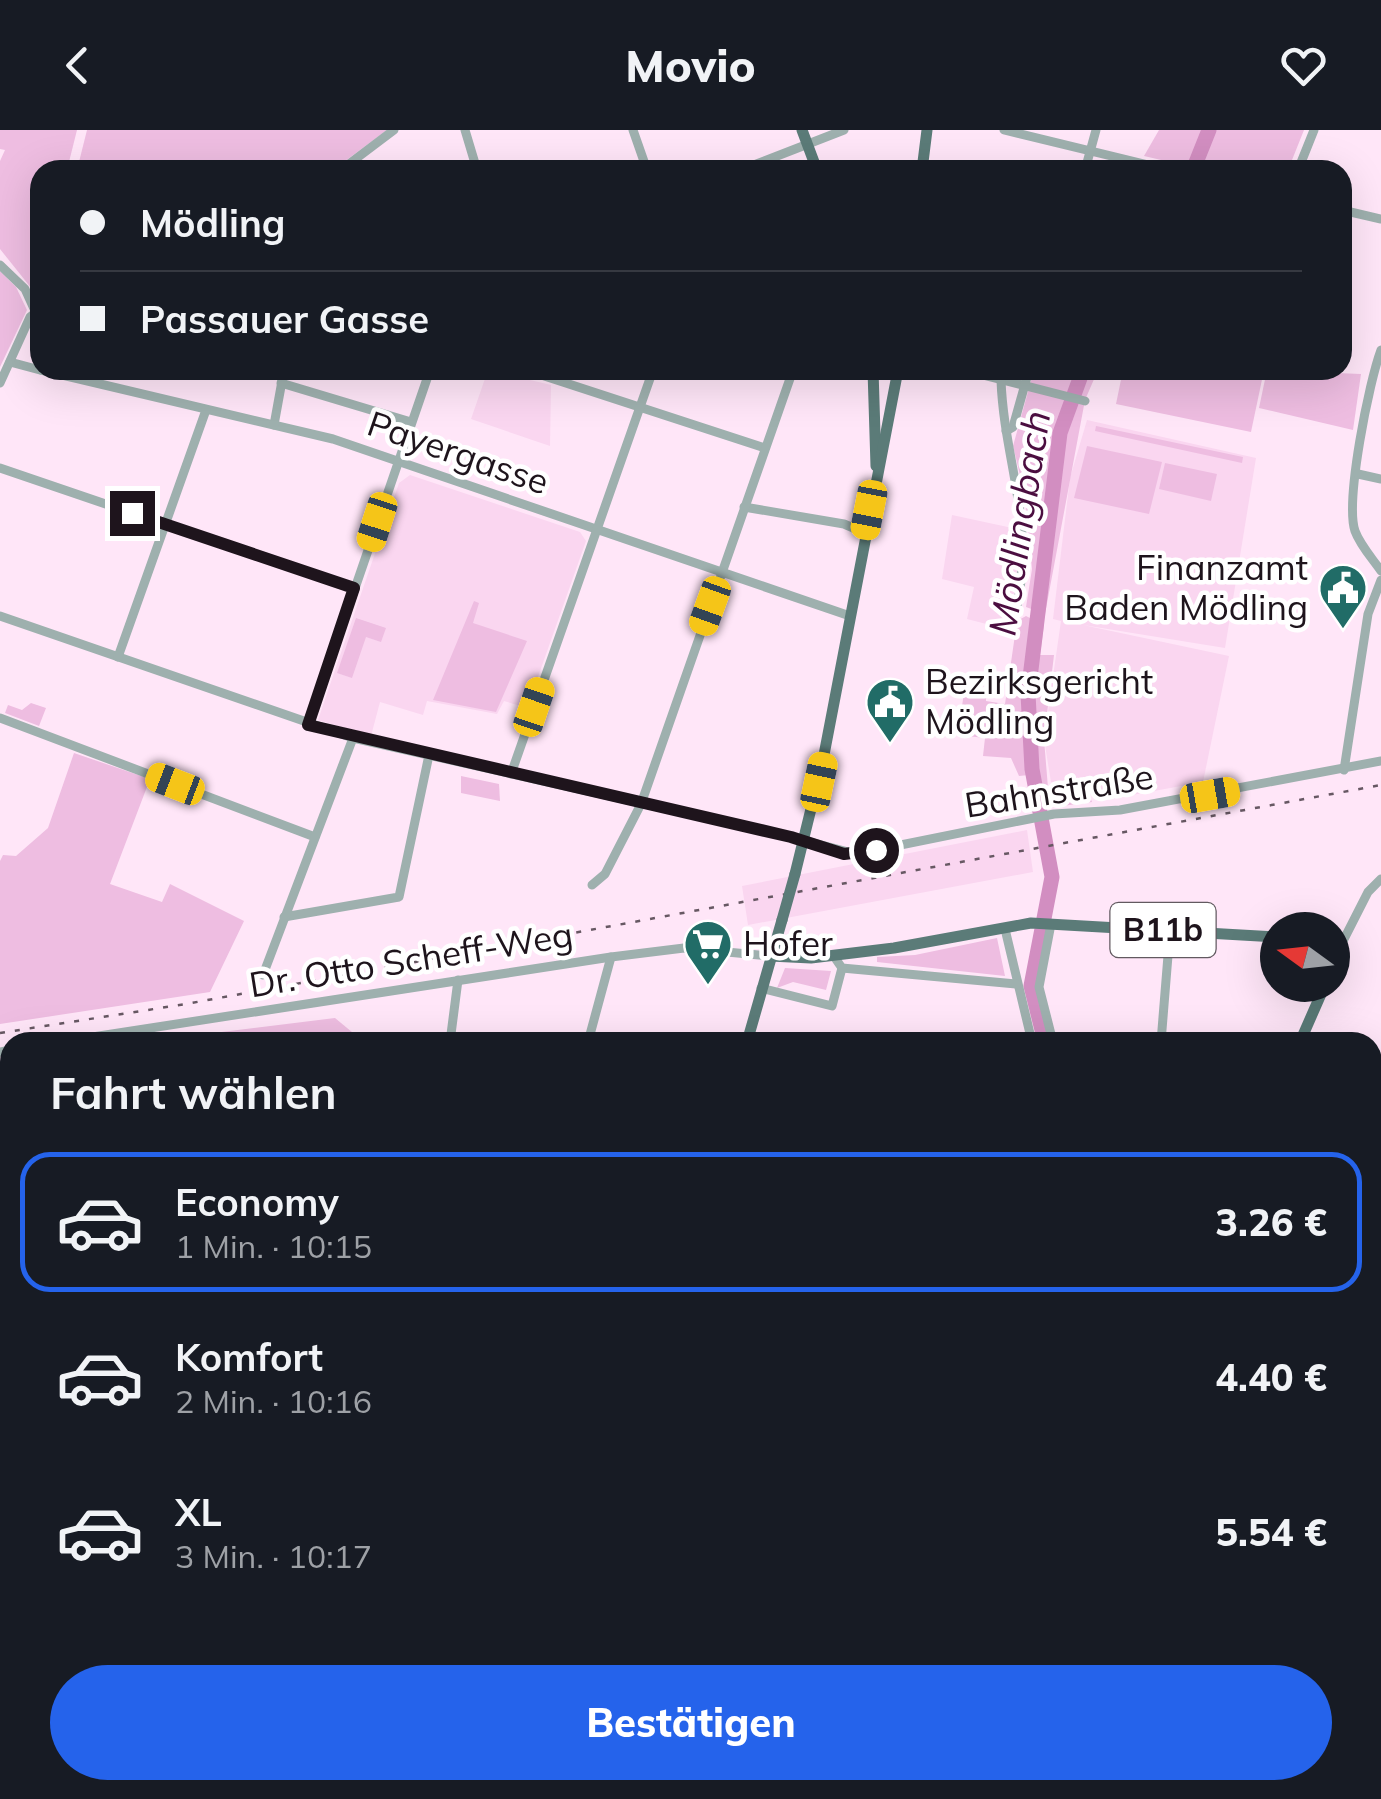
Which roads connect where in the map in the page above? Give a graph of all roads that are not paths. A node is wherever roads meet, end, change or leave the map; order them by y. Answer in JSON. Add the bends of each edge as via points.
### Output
{"nodes":[{"id":1,"x":394,"y":130,"type":"edge"},
{"id":2,"x":478,"y":130,"type":"edge"},
{"id":3,"x":632,"y":130,"type":"edge"},
{"id":4,"x":802,"y":130,"type":"edge"},
{"id":5,"x":844,"y":130,"type":"edge"},
{"id":6,"x":926,"y":130,"type":"edge"},
{"id":7,"x":1004,"y":130,"type":"edge"},
{"id":8,"x":1096,"y":130,"type":"edge"},
{"id":9,"x":1314,"y":130,"type":"edge"},
{"id":10,"x":466,"y":132,"type":"edge"},
{"id":11,"x":808,"y":145,"type":"junction"},
{"id":12,"x":1090,"y":151,"type":"junction"},
{"id":13,"x":355,"y":160,"type":"edge"},
{"id":14,"x":474,"y":160,"type":"edge"},
{"id":15,"x":644,"y":160,"type":"edge"},
{"id":16,"x":768,"y":160,"type":"edge"},
{"id":17,"x":813,"y":160,"type":"edge"},
{"id":18,"x":923,"y":160,"type":"edge"},
{"id":19,"x":1088,"y":160,"type":"edge"},
{"id":20,"x":1127,"y":160,"type":"edge"},
{"id":21,"x":1302,"y":160,"type":"edge"},
{"id":22,"x":1352,"y":212,"type":"edge"},
{"id":23,"x":1381,"y":218,"type":"edge"},
{"id":24,"x":0,"y":264,"type":"edge"},
{"id":25,"x":30,"y":298,"type":"edge"},
{"id":26,"x":30,"y":323,"type":"edge"},
{"id":27,"x":1381,"y":350,"type":"edge"},
{"id":28,"x":10,"y":362,"type":"junction"},
{"id":29,"x":30,"y":367,"type":"edge"},
{"id":30,"x":82,"y":380,"type":"edge"},
{"id":31,"x":282,"y":380,"type":"edge"},
{"id":32,"x":426,"y":380,"type":"edge"},
{"id":33,"x":557,"y":380,"type":"edge"},
{"id":34,"x":649,"y":380,"type":"edge"},
{"id":35,"x":790,"y":380,"type":"edge"},
{"id":36,"x":873,"y":380,"type":"edge"},
{"id":37,"x":896,"y":380,"type":"edge"},
{"id":38,"x":1001,"y":380,"type":"joint"},
{"id":39,"x":1027,"y":380,"type":"edge"},
{"id":40,"x":0,"y":383,"type":"edge"},
{"id":41,"x":281,"y":383,"type":"junction"},
{"id":42,"x":1025,"y":387,"type":"junction"},
{"id":43,"x":1082,"y":400,"type":"dead end"},
{"id":44,"x":640,"y":407,"type":"junction"},
{"id":45,"x":206,"y":410,"type":"junction"},
{"id":46,"x":411,"y":422,"type":"junction"},
{"id":47,"x":274,"y":425,"type":"junction"},
{"id":48,"x":1006,"y":431,"type":"junction"},
{"id":49,"x":765,"y":448,"type":"junction"},
{"id":50,"x":397,"y":462,"type":"junction"},
{"id":51,"x":0,"y":468,"type":"edge"},
{"id":52,"x":877,"y":470,"type":"junction"},
{"id":53,"x":1358,"y":474,"type":"junction"},
{"id":54,"x":1381,"y":479,"type":"edge"},
{"id":55,"x":744,"y":507,"type":"junction"},
{"id":56,"x":164,"y":524,"type":"junction"},
{"id":57,"x":597,"y":529,"type":"junction"},
{"id":58,"x":864,"y":533,"type":"junction"},
{"id":59,"x":1381,"y":571,"type":"edge"},
{"id":60,"x":722,"y":573,"type":"junction"},
{"id":61,"x":1381,"y":580,"type":"edge"},
{"id":62,"x":354,"y":588,"type":"junction"},
{"id":63,"x":1017,"y":606,"type":"dead end"},
{"id":64,"x":0,"y":616,"type":"edge"},
{"id":65,"x":850,"y":616,"type":"junction"},
{"id":66,"x":118,"y":657,"type":"junction"},
{"id":67,"x":0,"y":718,"type":"edge"},
{"id":68,"x":308,"y":725,"type":"junction"},
{"id":69,"x":352,"y":738,"type":"junction"},
{"id":70,"x":428,"y":755,"type":"junction"},
{"id":71,"x":1381,"y":761,"type":"edge"},
{"id":72,"x":1344,"y":770,"type":"junction"},
{"id":73,"x":511,"y":774,"type":"junction"},
{"id":74,"x":641,"y":804,"type":"junction"},
{"id":75,"x":315,"y":837,"type":"junction"},
{"id":76,"x":804,"y":842,"type":"junction"},
{"id":77,"x":592,"y":885,"type":"dead end"},
{"id":78,"x":1379,"y":886,"type":"edge"},
{"id":79,"x":284,"y":918,"type":"junction"},
{"id":80,"x":1041,"y":924,"type":"junction"},
{"id":81,"x":1350,"y":926,"type":"edge"},
{"id":82,"x":1004,"y":929,"type":"junction"},
{"id":83,"x":1170,"y":930,"type":"junction"},
{"id":84,"x":1260,"y":937,"type":"edge"},
{"id":85,"x":833,"y":955,"type":"junction"},
{"id":86,"x":770,"y":956,"type":"junction"},
{"id":87,"x":611,"y":957,"type":"junction"},
{"id":88,"x":842,"y":968,"type":"junction"},
{"id":89,"x":264,"y":973,"type":"dead end"},
{"id":90,"x":458,"y":980,"type":"junction"},
{"id":91,"x":1016,"y":984,"type":"junction"},
{"id":92,"x":761,"y":988,"type":"junction"},
{"id":93,"x":1318,"y":1002,"type":"edge"},
{"id":94,"x":124,"y":1032,"type":"edge"},
{"id":95,"x":451,"y":1032,"type":"edge"},
{"id":96,"x":591,"y":1032,"type":"edge"},
{"id":97,"x":750,"y":1032,"type":"edge"},
{"id":98,"x":1029,"y":1032,"type":"edge"},
{"id":99,"x":1051,"y":1032,"type":"edge"},
{"id":100,"x":1162,"y":1032,"type":"edge"},
{"id":101,"x":1304,"y":1032,"type":"edge"}],
"edges":[{"from":1,"to":13,"type":"street"},
{"from":2,"to":10,"type":"street"},
{"from":3,"to":15,"type":"street"},
{"from":4,"to":11,"type":"main road"},
{"from":5,"to":11,"type":"street"},
{"from":6,"to":18,"type":"main road"},
{"from":7,"to":12,"type":"street"},
{"from":8,"to":12,"type":"street"},
{"from":9,"to":21,"type":"street"},
{"from":10,"to":14,"type":"street"},
{"from":11,"to":16,"type":"street"},
{"from":11,"to":17,"type":"main road"},
{"from":12,"to":19,"type":"street"},
{"from":12,"to":20,"type":"street"},
{"from":22,"to":23,"type":"street"},
{"from":24,"to":25,"type":"street"},
{"from":26,"to":28,"type":"street"},
{"from":27,"to":53,"type":"street"},
{"from":28,"to":29,"type":"street","name":"Payergasse"},
{"from":28,"to":40,"type":"street"},
{"from":30,"to":45,"type":"street","name":"Payergasse"},
{"from":31,"to":41,"type":"street"},
{"from":32,"to":46,"type":"street"},
{"from":33,"to":44,"type":"street"},
{"from":34,"to":44,"type":"street"},
{"from":35,"to":49,"type":"street"},
{"from":36,"to":52,"type":"main road"},
{"from":37,"to":52,"type":"main road"},
{"from":38,"to":42,"type":"street"},
{"from":38,"to":48,"type":"street"},
{"from":39,"to":42,"type":"street"},
{"from":41,"to":46,"type":"street"},
{"from":41,"to":47,"type":"street"},
{"from":42,"to":43,"type":"street"},
{"from":42,"to":48,"type":"street"},
{"from":44,"to":49,"type":"street"},
{"from":44,"to":57,"type":"street"},
{"from":45,"to":47,"type":"street","name":"Payergasse"},
{"from":45,"to":56,"type":"street"},
{"from":46,"to":50,"type":"street"},
{"from":47,"to":50,"type":"street","name":"Payergasse"},
{"from":48,"to":63,"type":"street","via":[[1023,529],[1025,568]]},
{"from":49,"to":55,"type":"street"},
{"from":50,"to":57,"type":"street","name":"Payergasse"},
{"from":50,"to":62,"type":"street"},
{"from":51,"to":56,"type":"street"},
{"from":52,"to":58,"type":"main road"},
{"from":53,"to":54,"type":"street"},
{"from":53,"to":59,"type":"street","via":[[1354,527]]},
{"from":55,"to":58,"type":"street"},
{"from":55,"to":60,"type":"street"},
{"from":56,"to":62,"type":"street"},
{"from":56,"to":66,"type":"street"},
{"from":57,"to":60,"type":"street","name":"Payergasse"},
{"from":57,"to":73,"type":"street"},
{"from":58,"to":65,"type":"main road"},
{"from":60,"to":65,"type":"street","name":"Payergasse"},
{"from":60,"to":74,"type":"street"},
{"from":61,"to":72,"type":"street","via":[[1368,614]]},
{"from":62,"to":68,"type":"street"},
{"from":64,"to":66,"type":"street","name":"Bahnstraße"},
{"from":65,"to":76,"type":"main road"},
{"from":66,"to":68,"type":"street","name":"Bahnstraße"},
{"from":67,"to":75,"type":"street"},
{"from":68,"to":69,"type":"street","name":"Bahnstraße"},
{"from":69,"to":70,"type":"street","name":"Bahnstraße"},
{"from":69,"to":75,"type":"street"},
{"from":70,"to":73,"type":"street","name":"Bahnstraße"},
{"from":70,"to":79,"type":"street","via":[[398,897]]},
{"from":71,"to":72,"type":"street","name":"Bahnstraße"},
{"from":72,"to":76,"type":"street","name":"Bahnstraße","via":[[1120,810],[1054,814],[856,854]]},
{"from":73,"to":74,"type":"street","name":"Bahnstraße"},
{"from":74,"to":76,"type":"street","name":"Bahnstraße"},
{"from":74,"to":77,"type":"street","via":[[605,874]]},
{"from":75,"to":79,"type":"street"},
{"from":76,"to":86,"type":"main road","bridge":true},
{"from":78,"to":81,"type":"street"},
{"from":79,"to":89,"type":"street"},
{"from":80,"to":82,"type":"main road","number":"B11b"},
{"from":80,"to":83,"type":"main road","number":"B11b"},
{"from":80,"to":99,"type":"street","via":[[1040,986]]},
{"from":82,"to":85,"type":"main road","number":"B11b"},
{"from":82,"to":91,"type":"street"},
{"from":83,"to":84,"type":"main road","number":"B11b"},
{"from":83,"to":100,"type":"street"},
{"from":85,"to":86,"type":"main road","number":"B11b"},
{"from":85,"to":88,"type":"street"},
{"from":86,"to":87,"type":"street","name":"Dr. Otto Scheff-Weg","via":[[684,948]]},
{"from":86,"to":92,"type":"main road"},
{"from":87,"to":90,"type":"street","name":"Dr. Otto Scheff-Weg"},
{"from":87,"to":96,"type":"street"},
{"from":88,"to":91,"type":"street"},
{"from":88,"to":92,"type":"street","via":[[832,1006]]},
{"from":90,"to":94,"type":"street","name":"Dr. Otto Scheff-Weg"},
{"from":90,"to":95,"type":"street"},
{"from":91,"to":98,"type":"street"},
{"from":92,"to":97,"type":"main road"},
{"from":93,"to":101,"type":"main road"}]}
